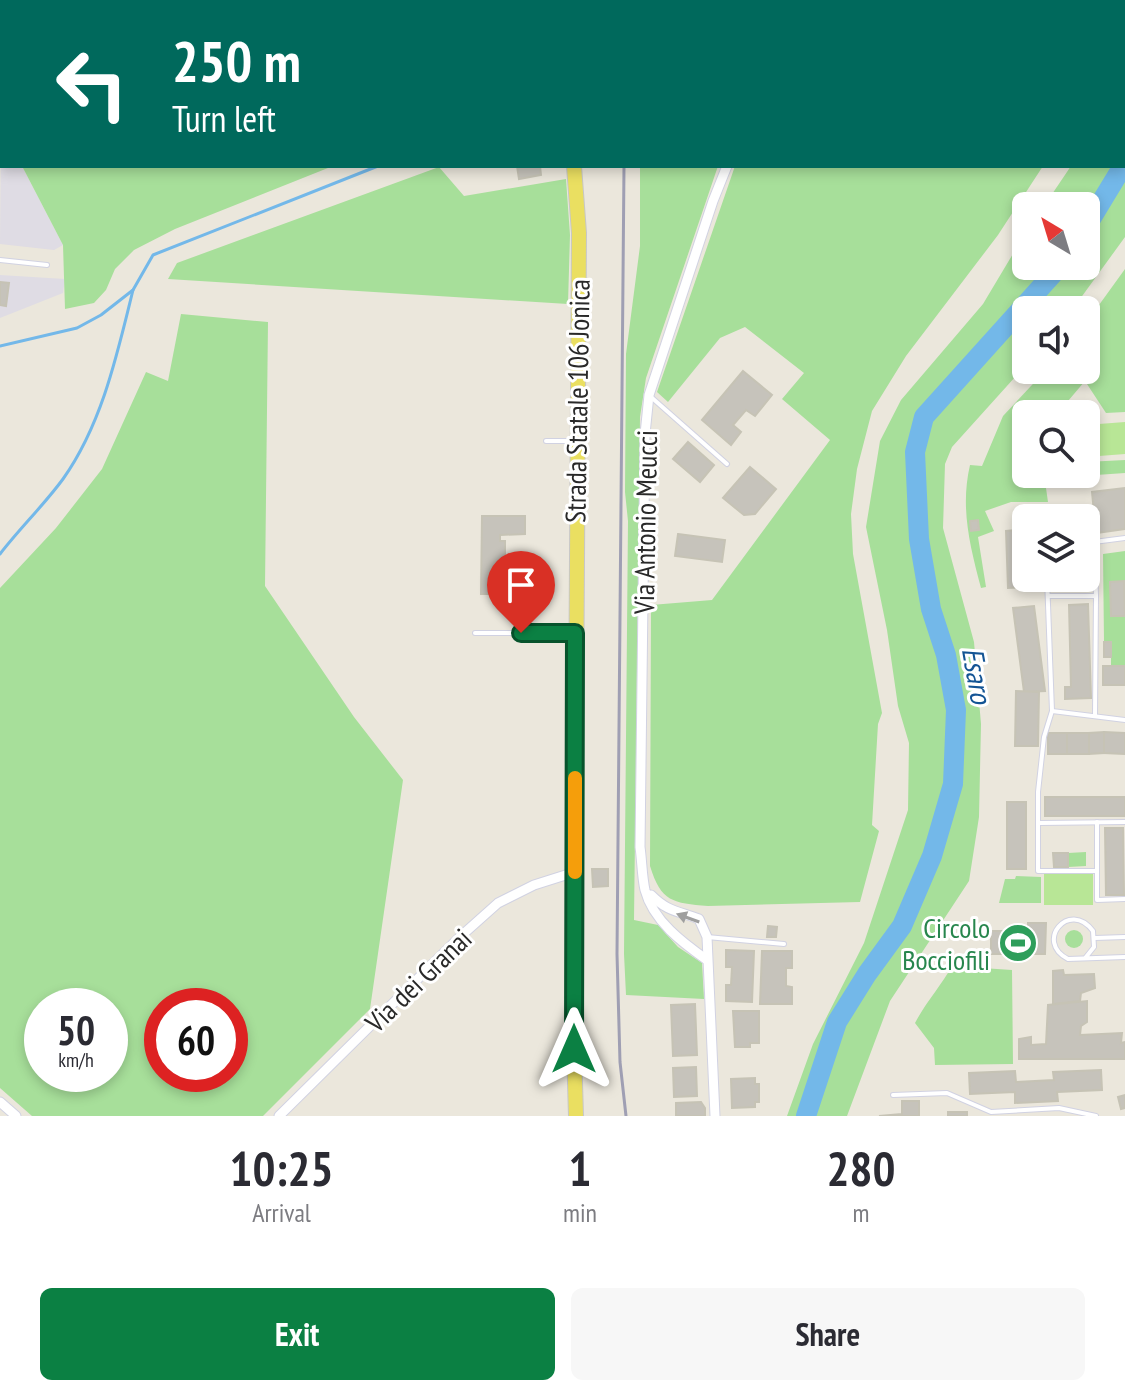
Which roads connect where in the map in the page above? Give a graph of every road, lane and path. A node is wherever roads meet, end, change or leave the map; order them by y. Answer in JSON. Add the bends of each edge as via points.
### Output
{"nodes":[{"id":1,"x":574,"y":168,"type":"edge"},
{"id":2,"x":726,"y":168,"type":"edge"},
{"id":3,"x":0,"y":260,"type":"edge"},
{"id":4,"x":47,"y":265,"type":"dead end"},
{"id":5,"x":649,"y":395,"type":"junction"},
{"id":6,"x":546,"y":441,"type":"dead end"},
{"id":7,"x":578,"y":441,"type":"junction"},
{"id":8,"x":727,"y":464,"type":"dead end"},
{"id":9,"x":1125,"y":538,"type":"edge"},
{"id":10,"x":1048,"y":592,"type":"edge"},
{"id":11,"x":1048,"y":596,"type":"junction"},
{"id":12,"x":1096,"y":596,"type":"junction"},
{"id":13,"x":475,"y":633,"type":"dead end"},
{"id":14,"x":575,"y":633,"type":"junction"},
{"id":15,"x":1052,"y":711,"type":"junction"},
{"id":16,"x":1095,"y":716,"type":"junction"},
{"id":17,"x":1125,"y":720,"type":"edge"},
{"id":18,"x":1097,"y":822,"type":"junction"},
{"id":19,"x":1125,"y":822,"type":"edge"},
{"id":20,"x":1038,"y":823,"type":"junction"},
{"id":21,"x":1097,"y":871,"type":"junction"},
{"id":22,"x":575,"y":872,"type":"junction"},
{"id":23,"x":645,"y":890,"type":"junction"},
{"id":24,"x":1125,"y":899,"type":"edge"},
{"id":25,"x":707,"y":937,"type":"junction"},
{"id":26,"x":1125,"y":937,"type":"edge"},
{"id":27,"x":1095,"y":938,"type":"junction"},
{"id":28,"x":784,"y":944,"type":"dead end"},
{"id":29,"x":1086,"y":957,"type":"junction"},
{"id":30,"x":1125,"y":957,"type":"edge"},
{"id":31,"x":707,"y":960,"type":"junction"},
{"id":32,"x":893,"y":1095,"type":"dead end"},
{"id":33,"x":0,"y":1102,"type":"edge"},
{"id":34,"x":16,"y":1116,"type":"edge"},
{"id":35,"x":279,"y":1116,"type":"edge"},
{"id":36,"x":576,"y":1116,"type":"edge"},
{"id":37,"x":715,"y":1116,"type":"edge"},
{"id":38,"x":1096,"y":1116,"type":"edge"}],
"edges":[{"from":1,"to":7,"type":"main road","name":"Strada Statale 106 Jonica"},
{"from":2,"to":5,"type":"street","name":"Via Antonio Meucci"},
{"from":3,"to":4,"type":"lane"},
{"from":5,"to":8,"type":"lane"},
{"from":5,"to":23,"type":"street","name":"Via Antonio Meucci","via":[[640,817]]},
{"from":6,"to":7,"type":"lane"},
{"from":7,"to":14,"type":"main road","name":"Strada Statale 106 Jonica"},
{"from":9,"to":12,"type":"lane","via":[[1094,542]]},
{"from":10,"to":11,"type":"lane"},
{"from":11,"to":12,"type":"lane"},
{"from":11,"to":15,"type":"lane"},
{"from":12,"to":16,"type":"lane"},
{"from":13,"to":14,"type":"lane"},
{"from":14,"to":22,"type":"main road","name":"Strada Statale 106 Jonica"},
{"from":15,"to":16,"type":"lane"},
{"from":15,"to":20,"type":"lane","via":[[1044,737]]},
{"from":16,"to":17,"type":"lane"},
{"from":18,"to":19,"type":"lane"},
{"from":18,"to":20,"type":"lane"},
{"from":18,"to":21,"type":"lane"},
{"from":20,"to":21,"type":"lane","via":[[1038,871]]},
{"from":21,"to":24,"type":"lane","via":[[1097,900]]},
{"from":22,"to":35,"type":"street","name":"Via dei Granai","via":[[498,903]]},
{"from":22,"to":36,"type":"main road","name":"Strada Statale 106 Jonica"},
{"from":25,"to":23,"type":"street","one_way":true,"via":[[699,919],[674,913]]},
{"from":23,"to":31,"type":"street","via":[[661,919]]},
{"from":25,"to":28,"type":"lane"},
{"from":25,"to":31,"type":"street"},
{"from":26,"to":27,"type":"lane"},
{"from":27,"to":29,"type":"lane"},
{"from":27,"to":29,"type":"lane","via":[[1088,924],[1074,919],[1061,923],[1055,932],[1055,949],[1062,956]]},
{"from":29,"to":30,"type":"lane"},
{"from":31,"to":37,"type":"street"},
{"from":32,"to":38,"type":"lane","via":[[947,1093],[991,1112],[1059,1108]]},
{"from":33,"to":34,"type":"street"}]}
